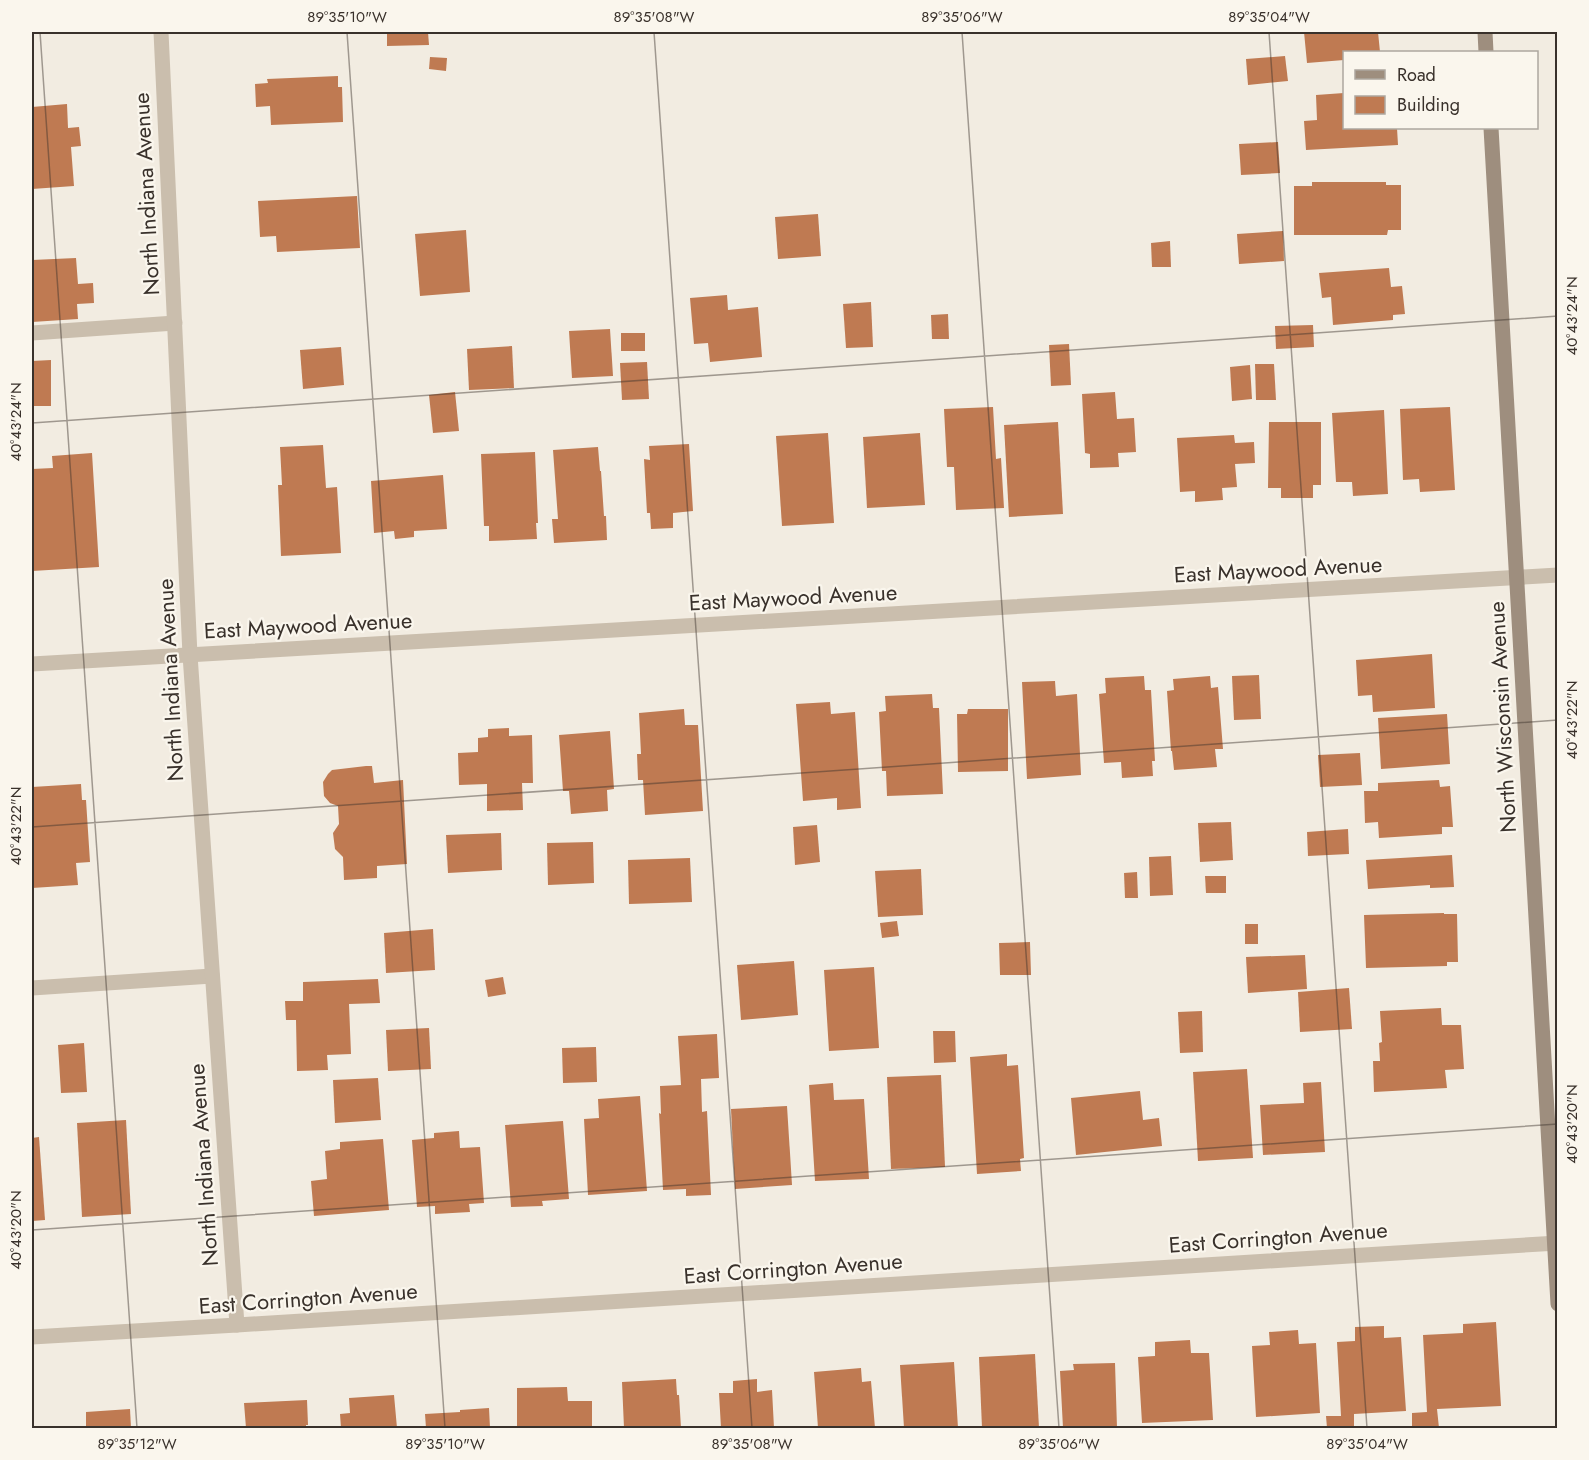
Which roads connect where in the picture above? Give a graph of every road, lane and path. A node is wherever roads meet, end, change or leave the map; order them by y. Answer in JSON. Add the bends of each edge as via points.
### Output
{"nodes":[{"id":1,"x":161,"y":32,"type":"edge"},
{"id":2,"x":1485,"y":32,"type":"edge"},
{"id":3,"x":1486,"y":51,"type":"edge"},
{"id":4,"x":1491,"y":129,"type":"edge"},
{"id":5,"x":175,"y":323,"type":"junction"},
{"id":6,"x":32,"y":333,"type":"edge"},
{"id":7,"x":1557,"y":575,"type":"edge"},
{"id":8,"x":1517,"y":578,"type":"junction"},
{"id":9,"x":190,"y":655,"type":"junction"},
{"id":10,"x":32,"y":664,"type":"edge"},
{"id":11,"x":212,"y":976,"type":"junction"},
{"id":12,"x":32,"y":988,"type":"edge"},
{"id":13,"x":1556,"y":1243,"type":"edge"},
{"id":14,"x":1557,"y":1304,"type":"edge"},
{"id":15,"x":237,"y":1325,"type":"junction"},
{"id":16,"x":32,"y":1337,"type":"edge"}],
"edges":[{"from":1,"to":5,"type":"street","name":"North Indiana Avenue"},
{"from":2,"to":3,"type":"street"},
{"from":4,"to":8,"type":"street","name":"North Wisconsin Avenue"},
{"from":5,"to":6,"type":"street"},
{"from":5,"to":9,"type":"street","name":"North Indiana Avenue"},
{"from":7,"to":8,"type":"street","name":"East Maywood Avenue"},
{"from":8,"to":9,"type":"street","name":"East Maywood Avenue"},
{"from":8,"to":13,"type":"street","name":"North Wisconsin Avenue"},
{"from":9,"to":10,"type":"street","name":"East Maywood Avenue"},
{"from":9,"to":11,"type":"street","name":"North Indiana Avenue"},
{"from":11,"to":12,"type":"street"},
{"from":11,"to":15,"type":"street","name":"North Indiana Avenue"},
{"from":13,"to":14,"type":"street","name":"North Wisconsin Avenue"},
{"from":13,"to":15,"type":"street","name":"East Corrington Avenue"},
{"from":15,"to":16,"type":"street","name":"East Corrington Avenue"}]}
